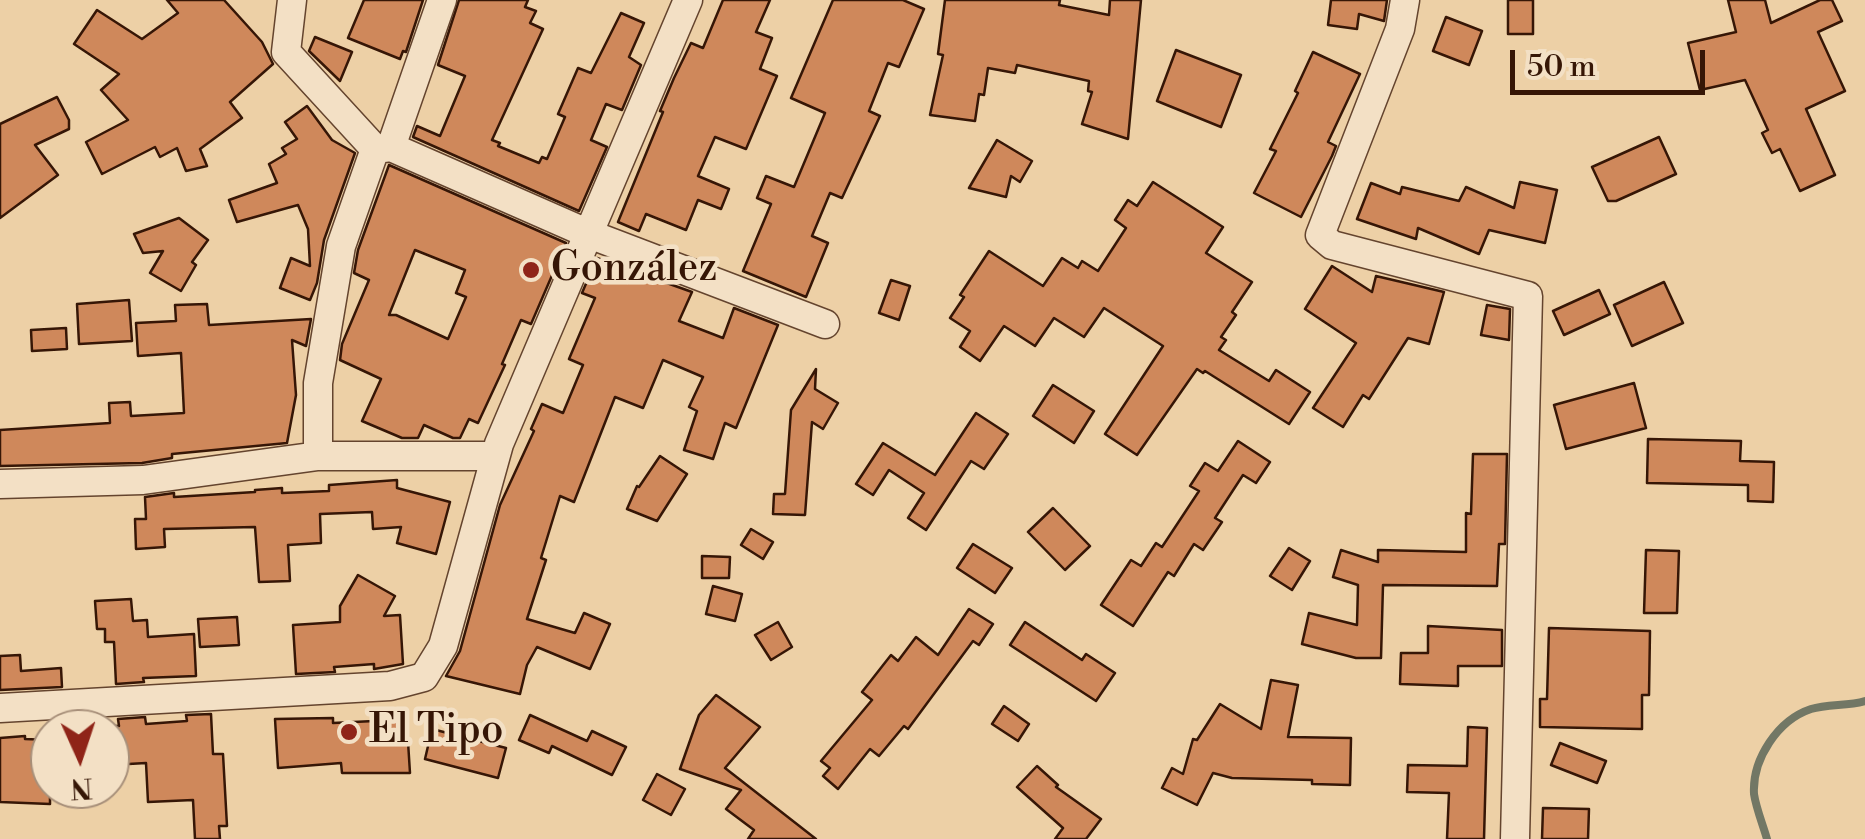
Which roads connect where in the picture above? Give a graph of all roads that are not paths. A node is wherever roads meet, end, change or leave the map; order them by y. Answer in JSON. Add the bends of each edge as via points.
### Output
{"nodes":[{"id":1,"x":292,"y":0,"type":"edge"},
{"id":2,"x":442,"y":0,"type":"edge"},
{"id":3,"x":688,"y":0,"type":"edge"},
{"id":4,"x":1405,"y":0,"type":"edge"},
{"id":5,"x":383,"y":148,"type":"junction"},
{"id":6,"x":589,"y":234,"type":"junction"},
{"id":7,"x":824,"y":324,"type":"dead end"},
{"id":8,"x":318,"y":456,"type":"junction"},
{"id":9,"x":496,"y":456,"type":"junction"},
{"id":10,"x":0,"y":484,"type":"edge"},
{"id":11,"x":0,"y":708,"type":"edge"},
{"id":12,"x":1514,"y":839,"type":"edge"}],
"edges":[{"from":1,"to":5,"type":"street","via":[[286,52]]},
{"from":2,"to":5,"type":"street"},
{"from":3,"to":6,"type":"street"},
{"from":4,"to":12,"type":"street","via":[[1400,30],[1320,235],[1332,245],[1528,296]]},
{"from":5,"to":6,"type":"street"},
{"from":5,"to":8,"type":"street","via":[[341,246],[318,383]]},
{"from":6,"to":7,"type":"street"},
{"from":6,"to":9,"type":"street"},
{"from":8,"to":9,"type":"street"},
{"from":8,"to":10,"type":"street","via":[[143,480]]},
{"from":9,"to":11,"type":"street","via":[[442,646],[424,676],[390,686]]}]}
